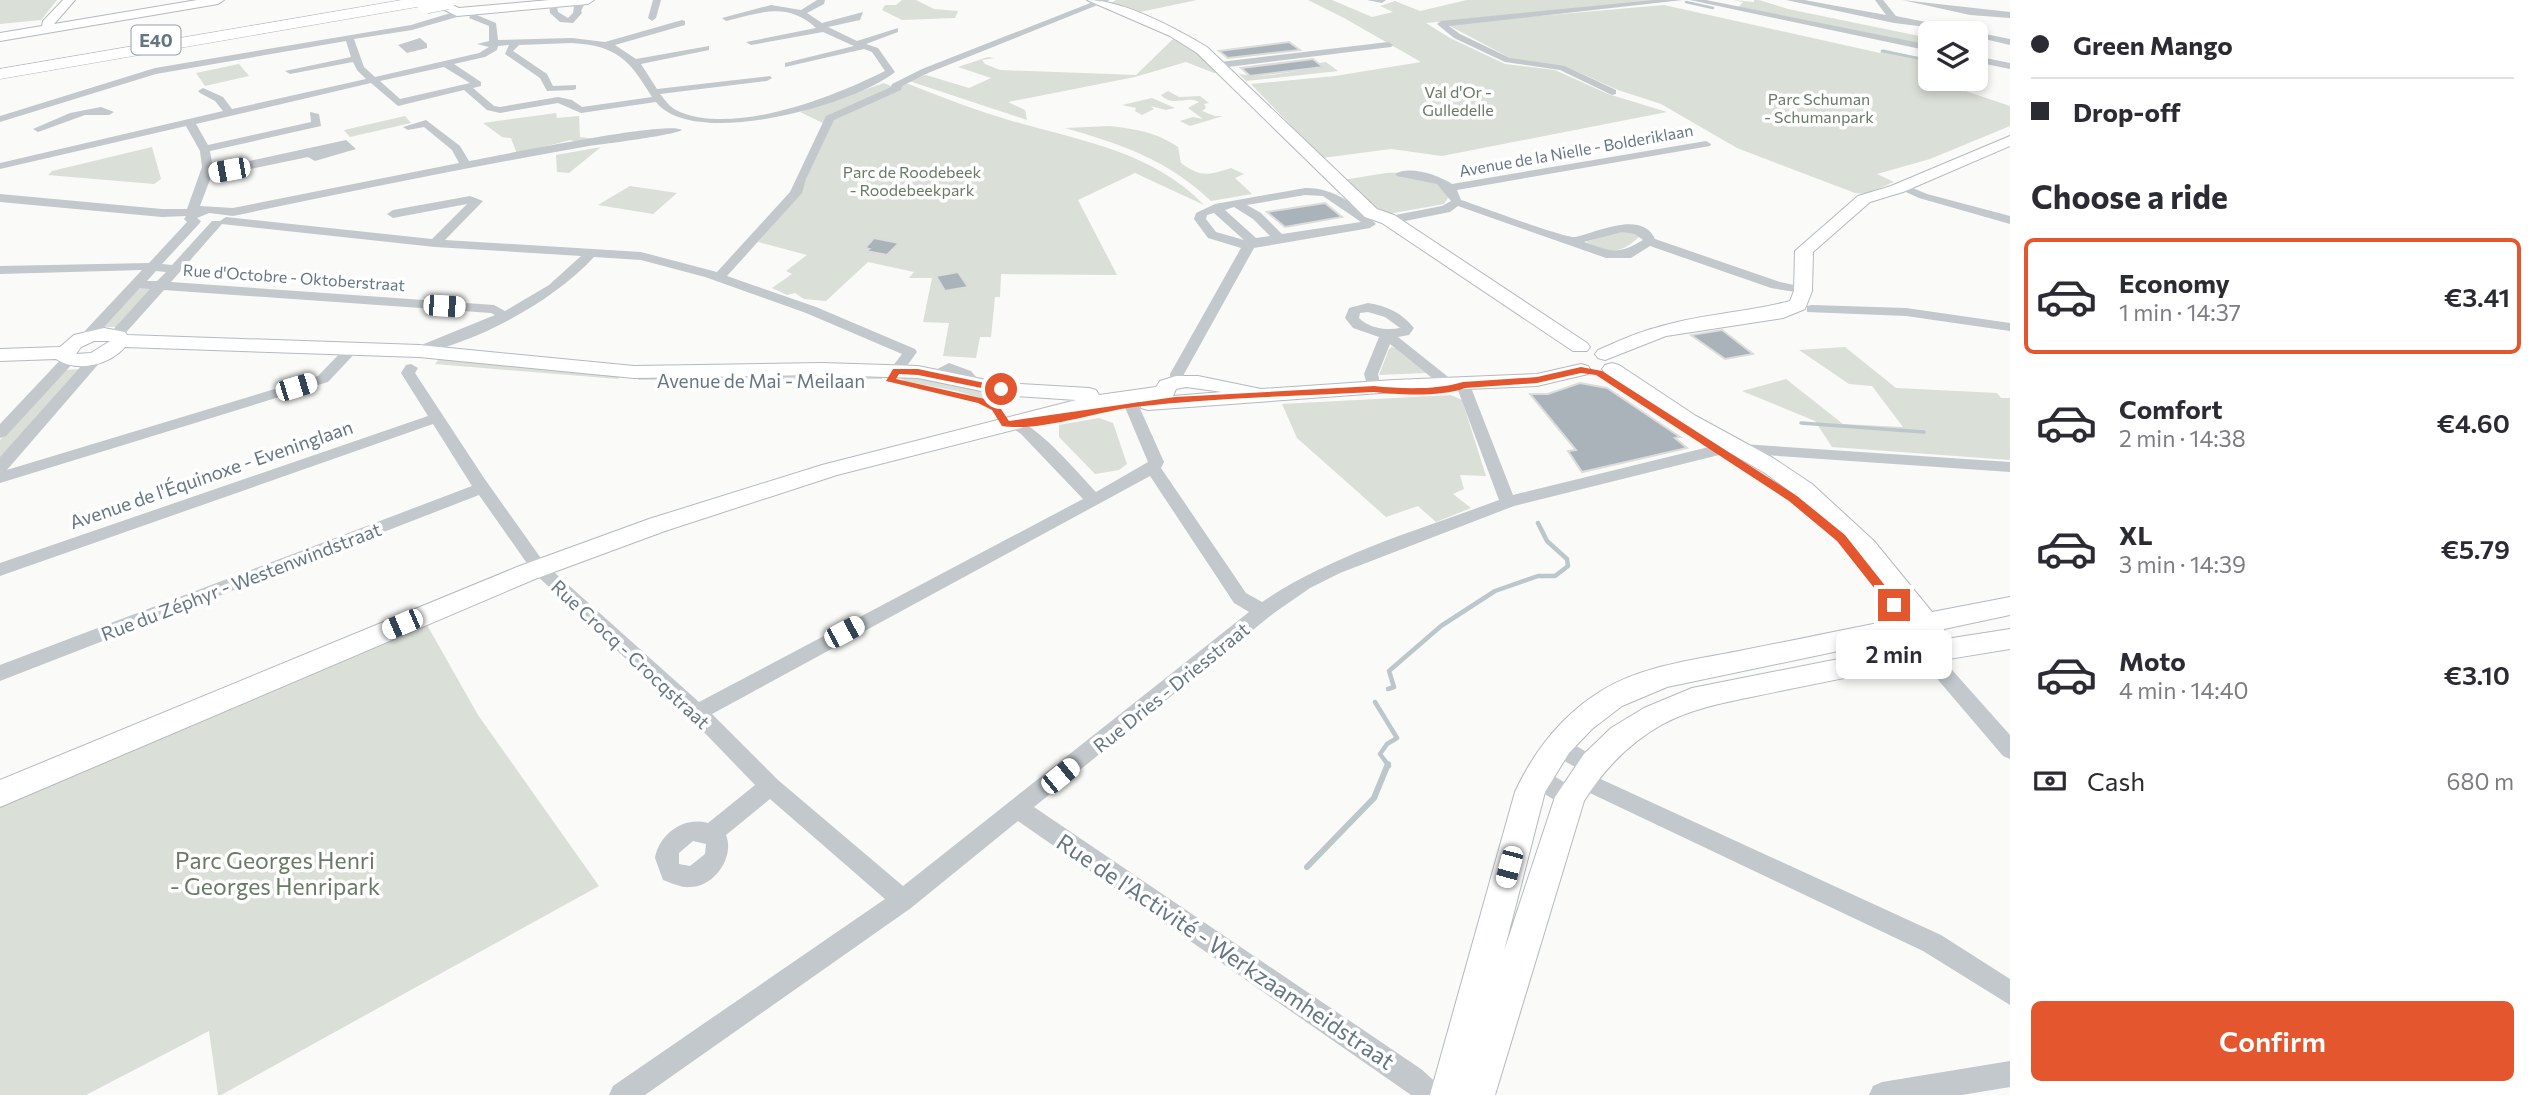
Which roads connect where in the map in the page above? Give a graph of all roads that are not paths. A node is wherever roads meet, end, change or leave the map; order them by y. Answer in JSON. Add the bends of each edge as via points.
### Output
{"nodes":[{"id":1,"x":218,"y":0,"type":"edge"},
{"id":2,"x":385,"y":0,"type":"edge"},
{"id":3,"x":395,"y":0,"type":"edge"},
{"id":4,"x":588,"y":0,"type":"edge"},
{"id":5,"x":657,"y":0,"type":"edge"},
{"id":6,"x":821,"y":0,"type":"edge"},
{"id":7,"x":1585,"y":0,"type":"edge"},
{"id":8,"x":1790,"y":0,"type":"edge"},
{"id":9,"x":1843,"y":0,"type":"edge"},
{"id":10,"x":1879,"y":0,"type":"edge"},
{"id":11,"x":579,"y":1,"type":"edge"},
{"id":12,"x":1099,"y":1,"type":"edge"},
{"id":13,"x":1911,"y":1,"type":"edge"},
{"id":14,"x":426,"y":2,"type":"edge"},
{"id":15,"x":1557,"y":2,"type":"dead end"},
{"id":16,"x":1810,"y":2,"type":"edge"},
{"id":17,"x":66,"y":4,"type":"edge"},
{"id":18,"x":553,"y":4,"type":"junction"},
{"id":19,"x":1680,"y":4,"type":"edge"},
{"id":20,"x":1693,"y":5,"type":"edge"},
{"id":21,"x":1607,"y":9,"type":"junction"},
{"id":22,"x":1957,"y":9,"type":"junction"},
{"id":23,"x":462,"y":11,"type":"edge"},
{"id":24,"x":803,"y":12,"type":"junction"},
{"id":25,"x":1578,"y":12,"type":"junction"},
{"id":26,"x":1853,"y":13,"type":"junction"},
{"id":27,"x":860,"y":14,"type":"dead end"},
{"id":28,"x":301,"y":15,"type":"junction"},
{"id":29,"x":2010,"y":15,"type":"edge"},
{"id":30,"x":652,"y":18,"type":"dead end"},
{"id":31,"x":726,"y":18,"type":"dead end"},
{"id":32,"x":1894,"y":20,"type":"junction"},
{"id":33,"x":1741,"y":21,"type":"dead end"},
{"id":34,"x":1959,"y":21,"type":"edge"},
{"id":35,"x":682,"y":23,"type":"dead end"},
{"id":36,"x":260,"y":24,"type":"junction"},
{"id":37,"x":1918,"y":24,"type":"edge"},
{"id":38,"x":52,"y":25,"type":"junction"},
{"id":39,"x":412,"y":27,"type":"junction"},
{"id":40,"x":821,"y":27,"type":"junction"},
{"id":41,"x":895,"y":30,"type":"dead end"},
{"id":42,"x":0,"y":36,"type":"edge"},
{"id":43,"x":349,"y":37,"type":"junction"},
{"id":44,"x":1988,"y":37,"type":"edge"},
{"id":45,"x":495,"y":38,"type":"junction"},
{"id":46,"x":482,"y":39,"type":"junction"},
{"id":47,"x":420,"y":41,"type":"dead end"},
{"id":48,"x":517,"y":42,"type":"junction"},
{"id":49,"x":751,"y":42,"type":"dead end"},
{"id":50,"x":2010,"y":42,"type":"edge"},
{"id":51,"x":862,"y":45,"type":"junction"},
{"id":52,"x":603,"y":46,"type":"junction"},
{"id":53,"x":1388,"y":46,"type":"dead end"},
{"id":54,"x":1918,"y":47,"type":"edge"},
{"id":55,"x":157,"y":48,"type":"junction"},
{"id":56,"x":706,"y":48,"type":"dead end"},
{"id":57,"x":355,"y":59,"type":"junction"},
{"id":58,"x":461,"y":60,"type":"junction"},
{"id":59,"x":1988,"y":61,"type":"edge"},
{"id":60,"x":635,"y":62,"type":"junction"},
{"id":61,"x":445,"y":63,"type":"junction"},
{"id":62,"x":788,"y":65,"type":"dead end"},
{"id":63,"x":1220,"y":65,"type":"junction"},
{"id":64,"x":2010,"y":66,"type":"edge"},
{"id":65,"x":49,"y":71,"type":"junction"},
{"id":66,"x":290,"y":71,"type":"dead end"},
{"id":67,"x":0,"y":72,"type":"edge"},
{"id":68,"x":766,"y":78,"type":"dead end"},
{"id":69,"x":878,"y":78,"type":"junction"},
{"id":70,"x":372,"y":80,"type":"junction"},
{"id":71,"x":895,"y":86,"type":"junction"},
{"id":72,"x":466,"y":87,"type":"junction"},
{"id":73,"x":573,"y":87,"type":"dead end"},
{"id":74,"x":203,"y":91,"type":"dead end"},
{"id":75,"x":1612,"y":92,"type":"dead end"},
{"id":76,"x":657,"y":95,"type":"junction"},
{"id":77,"x":230,"y":113,"type":"junction"},
{"id":78,"x":314,"y":114,"type":"dead end"},
{"id":79,"x":4,"y":118,"type":"edge"},
{"id":80,"x":190,"y":122,"type":"junction"},
{"id":81,"x":408,"y":128,"type":"dead end"},
{"id":82,"x":677,"y":130,"type":"dead end"},
{"id":83,"x":46,"y":135,"type":"junction"},
{"id":84,"x":123,"y":137,"type":"junction"},
{"id":85,"x":1706,"y":144,"type":"dead end"},
{"id":86,"x":2008,"y":144,"type":"edge"},
{"id":87,"x":205,"y":149,"type":"junction"},
{"id":88,"x":56,"y":153,"type":"junction"},
{"id":89,"x":310,"y":153,"type":"dead end"},
{"id":90,"x":466,"y":165,"type":"junction"},
{"id":91,"x":0,"y":166,"type":"edge"},
{"id":92,"x":207,"y":174,"type":"junction"},
{"id":93,"x":1401,"y":174,"type":"dead end"},
{"id":94,"x":473,"y":185,"type":"dead end"},
{"id":95,"x":1899,"y":187,"type":"junction"},
{"id":96,"x":1451,"y":188,"type":"junction"},
{"id":97,"x":0,"y":198,"type":"edge"},
{"id":98,"x":477,"y":201,"type":"junction"},
{"id":99,"x":1457,"y":202,"type":"junction"},
{"id":100,"x":1237,"y":204,"type":"junction"},
{"id":101,"x":1215,"y":208,"type":"junction"},
{"id":102,"x":393,"y":214,"type":"dead end"},
{"id":103,"x":195,"y":216,"type":"junction"},
{"id":104,"x":225,"y":219,"type":"junction"},
{"id":105,"x":2010,"y":220,"type":"edge"},
{"id":106,"x":1379,"y":222,"type":"junction"},
{"id":107,"x":1280,"y":239,"type":"junction"},
{"id":108,"x":1649,"y":241,"type":"junction"},
{"id":109,"x":435,"y":243,"type":"junction"},
{"id":110,"x":1251,"y":244,"type":"junction"},
{"id":111,"x":1576,"y":244,"type":"junction"},
{"id":112,"x":591,"y":253,"type":"junction"},
{"id":113,"x":153,"y":268,"type":"junction"},
{"id":114,"x":0,"y":270,"type":"edge"},
{"id":115,"x":174,"y":270,"type":"junction"},
{"id":116,"x":719,"y":277,"type":"junction"},
{"id":117,"x":138,"y":284,"type":"junction"},
{"id":118,"x":160,"y":285,"type":"junction"},
{"id":119,"x":1803,"y":291,"type":"junction"},
{"id":120,"x":1812,"y":309,"type":"junction"},
{"id":121,"x":1767,"y":313,"type":"junction"},
{"id":122,"x":506,"y":317,"type":"junction"},
{"id":123,"x":2010,"y":327,"type":"edge"},
{"id":124,"x":0,"y":345,"type":"edge"},
{"id":125,"x":111,"y":346,"type":"junction"},
{"id":126,"x":75,"y":348,"type":"junction"},
{"id":127,"x":347,"y":353,"type":"junction"},
{"id":128,"x":0,"y":355,"type":"edge"},
{"id":129,"x":420,"y":360,"type":"junction"},
{"id":130,"x":1587,"y":361,"type":"junction"},
{"id":131,"x":893,"y":376,"type":"junction"},
{"id":132,"x":1455,"y":384,"type":"junction"},
{"id":133,"x":1374,"y":389,"type":"junction"},
{"id":134,"x":1180,"y":391,"type":"junction"},
{"id":135,"x":1130,"y":401,"type":"junction"},
{"id":136,"x":436,"y":418,"type":"junction"},
{"id":137,"x":1009,"y":423,"type":"junction"},
{"id":138,"x":0,"y":433,"type":"edge"},
{"id":139,"x":1742,"y":449,"type":"junction"},
{"id":140,"x":1717,"y":450,"type":"junction"},
{"id":141,"x":0,"y":467,"type":"edge"},
{"id":142,"x":2010,"y":467,"type":"edge"},
{"id":143,"x":1153,"y":468,"type":"junction"},
{"id":144,"x":1772,"y":475,"type":"junction"},
{"id":145,"x":0,"y":478,"type":"edge"},
{"id":146,"x":482,"y":488,"type":"junction"},
{"id":147,"x":1094,"y":500,"type":"junction"},
{"id":148,"x":1509,"y":502,"type":"junction"},
{"id":149,"x":539,"y":568,"type":"junction"},
{"id":150,"x":0,"y":570,"type":"edge"},
{"id":151,"x":2010,"y":606,"type":"edge"},
{"id":152,"x":1263,"y":612,"type":"junction"},
{"id":153,"x":1922,"y":634,"type":"junction"},
{"id":154,"x":2010,"y":639,"type":"edge"},
{"id":155,"x":1710,"y":665,"type":"junction"},
{"id":156,"x":0,"y":673,"type":"edge"},
{"id":157,"x":1732,"y":690,"type":"junction"},
{"id":158,"x":696,"y":713,"type":"junction"},
{"id":159,"x":1559,"y":746,"type":"junction"},
{"id":160,"x":2010,"y":750,"type":"edge"},
{"id":161,"x":1538,"y":776,"type":"junction"},
{"id":162,"x":1580,"y":780,"type":"junction"},
{"id":163,"x":770,"y":786,"type":"junction"},
{"id":164,"x":0,"y":794,"type":"edge"},
{"id":165,"x":1018,"y":809,"type":"junction"},
{"id":166,"x":711,"y":834,"type":"dead end"},
{"id":167,"x":903,"y":900,"type":"junction"},
{"id":168,"x":2010,"y":993,"type":"edge"},
{"id":169,"x":2010,"y":1074,"type":"edge"},
{"id":170,"x":622,"y":1095,"type":"edge"},
{"id":171,"x":1431,"y":1095,"type":"edge"},
{"id":172,"x":1449,"y":1095,"type":"edge"},
{"id":173,"x":1476,"y":1095,"type":"edge"},
{"id":174,"x":1882,"y":1095,"type":"edge"}],
"edges":[{"from":1,"to":38,"type":"street"},
{"from":2,"to":28,"type":"highway","number":"E40"},
{"from":3,"to":36,"type":"highway","number":"E40"},
{"from":4,"to":11,"type":"street"},
{"from":5,"to":30,"type":"street"},
{"from":6,"to":24,"type":"street"},
{"from":7,"to":21,"type":"street"},
{"from":8,"to":16,"type":"street"},
{"from":9,"to":26,"type":"street"},
{"from":10,"to":32,"type":"street"},
{"from":11,"to":18,"type":"street"},
{"from":11,"to":18,"type":"street","via":[[578,13],[570,21],[554,13]]},
{"from":12,"to":63,"type":"street","via":[[1174,33]]},
{"from":12,"to":71,"type":"street"},
{"from":13,"to":22,"type":"street"},
{"from":14,"to":23,"type":"highway","number":"E40","bridge":true},
{"from":14,"to":55,"type":"highway","number":"E40"},
{"from":14,"to":65,"type":"highway","number":"E40"},
{"from":15,"to":25,"type":"street"},
{"from":16,"to":26,"type":"street"},
{"from":17,"to":38,"type":"street"},
{"from":18,"to":23,"type":"street"},
{"from":19,"to":21,"type":"street"},
{"from":20,"to":33,"type":"street"},
{"from":20,"to":54,"type":"street"},
{"from":21,"to":25,"type":"street"},
{"from":22,"to":29,"type":"street"},
{"from":22,"to":34,"type":"street"},
{"from":23,"to":39,"type":"street"},
{"from":23,"to":45,"type":"street","via":[[493,25]]},
{"from":23,"to":46,"type":"street","via":[[479,24]]},
{"from":24,"to":31,"type":"street","via":[[781,7]]},
{"from":24,"to":40,"type":"street"},
{"from":25,"to":75,"type":"street","via":[[1441,24],[1508,60],[1562,68]]},
{"from":26,"to":32,"type":"street"},
{"from":27,"to":40,"type":"street"},
{"from":28,"to":36,"type":"highway","number":"E40"},
{"from":28,"to":67,"type":"highway","number":"E40"},
{"from":32,"to":37,"type":"street"},
{"from":35,"to":52,"type":"street"},
{"from":36,"to":67,"type":"highway","number":"E40"},
{"from":38,"to":42,"type":"street"},
{"from":39,"to":43,"type":"street"},
{"from":39,"to":47,"type":"street"},
{"from":40,"to":49,"type":"street"},
{"from":40,"to":51,"type":"street"},
{"from":41,"to":51,"type":"street"},
{"from":43,"to":57,"type":"street"},
{"from":43,"to":79,"type":"street","via":[[155,71]]},
{"from":44,"to":50,"type":"street"},
{"from":45,"to":46,"type":"street"},
{"from":45,"to":48,"type":"street"},
{"from":45,"to":58,"type":"street","via":[[489,52]]},
{"from":46,"to":58,"type":"street","via":[[477,52]]},
{"from":48,"to":52,"type":"street","via":[[572,40]]},
{"from":48,"to":73,"type":"street","via":[[508,52],[544,76],[550,89]]},
{"from":51,"to":62,"type":"street"},
{"from":51,"to":69,"type":"street","via":[[875,50],[890,68]]},
{"from":52,"to":60,"type":"street"},
{"from":53,"to":63,"type":"street"},
{"from":55,"to":65,"type":"highway","number":"E40"},
{"from":55,"to":67,"type":"highway","number":"E40"},
{"from":56,"to":60,"type":"street"},
{"from":57,"to":66,"type":"street"},
{"from":57,"to":70,"type":"street"},
{"from":58,"to":61,"type":"street"},
{"from":59,"to":64,"type":"street"},
{"from":60,"to":76,"type":"street"},
{"from":61,"to":70,"type":"street"},
{"from":61,"to":72,"type":"street","via":[[478,84]]},
{"from":63,"to":106,"type":"street"},
{"from":65,"to":67,"type":"highway","number":"E40"},
{"from":68,"to":76,"type":"street"},
{"from":69,"to":71,"type":"street"},
{"from":69,"to":76,"type":"street","via":[[795,111],[729,120],[683,116],[664,107]]},
{"from":70,"to":72,"type":"street","via":[[398,103]]},
{"from":70,"to":77,"type":"street"},
{"from":71,"to":116,"type":"street","via":[[898,88],[830,118],[796,193]]},
{"from":72,"to":76,"type":"street","via":[[500,110],[558,100],[581,110]]},
{"from":74,"to":77,"type":"street","via":[[219,99]]},
{"from":77,"to":80,"type":"street"},
{"from":78,"to":87,"type":"street","via":[[317,124]]},
{"from":79,"to":83,"type":"street"},
{"from":80,"to":84,"type":"street"},
{"from":80,"to":87,"type":"street"},
{"from":81,"to":90,"type":"street","via":[[426,123],[456,148]]},
{"from":82,"to":90,"type":"street"},
{"from":83,"to":84,"type":"street","via":[[103,110],[113,117]]},
{"from":83,"to":88,"type":"street"},
{"from":84,"to":88,"type":"street"},
{"from":85,"to":96,"type":"street","name":"Avenue de la Nielle - Bolderiklaan"},
{"from":86,"to":95,"type":"street"},
{"from":87,"to":92,"type":"street"},
{"from":88,"to":91,"type":"street"},
{"from":89,"to":92,"type":"street"},
{"from":90,"to":104,"type":"street"},
{"from":92,"to":103,"type":"street","via":[[193,204]]},
{"from":93,"to":96,"type":"street","via":[[1432,178]]},
{"from":94,"to":98,"type":"street"},
{"from":95,"to":105,"type":"street","via":[[1912,195]]},
{"from":95,"to":119,"type":"street","via":[[1864,199],[1804,251]]},
{"from":96,"to":99,"type":"street"},
{"from":97,"to":103,"type":"street"},
{"from":98,"to":102,"type":"street"},
{"from":98,"to":109,"type":"street"},
{"from":99,"to":106,"type":"street","via":[[1446,209]]},
{"from":99,"to":111,"type":"street"},
{"from":100,"to":101,"type":"street"},
{"from":100,"to":106,"type":"street","via":[[1318,191],[1331,195],[1356,215]]},
{"from":100,"to":107,"type":"street"},
{"from":101,"to":110,"type":"street"},
{"from":101,"to":110,"type":"street","via":[[1202,214],[1206,230],[1224,241]]},
{"from":103,"to":104,"type":"street"},
{"from":103,"to":104,"type":"street"},
{"from":103,"to":113,"type":"street"},
{"from":104,"to":109,"type":"street"},
{"from":104,"to":115,"type":"street"},
{"from":106,"to":107,"type":"street"},
{"from":106,"to":130,"type":"street"},
{"from":107,"to":110,"type":"street"},
{"from":108,"to":111,"type":"street","via":[[1619,256]]},
{"from":108,"to":111,"type":"street","via":[[1643,232],[1618,227]]},
{"from":108,"to":119,"type":"street"},
{"from":109,"to":112,"type":"street"},
{"from":110,"to":134,"type":"street","via":[[1177,374]]},
{"from":112,"to":116,"type":"street","via":[[641,256]]},
{"from":112,"to":122,"type":"street","via":[[545,293]]},
{"from":113,"to":114,"type":"street"},
{"from":113,"to":115,"type":"street"},
{"from":113,"to":117,"type":"street"},
{"from":115,"to":118,"type":"street"},
{"from":116,"to":131,"type":"street","via":[[910,352]]},
{"from":117,"to":118,"type":"street","name":"Rue d'Octobre - Oktoberstraat"},
{"from":117,"to":126,"type":"street"},
{"from":118,"to":122,"type":"street","name":"Rue d'Octobre - Oktoberstraat","via":[[494,309]]},
{"from":118,"to":125,"type":"street"},
{"from":119,"to":120,"type":"street"},
{"from":119,"to":121,"type":"street","via":[[1798,305]]},
{"from":120,"to":121,"type":"street"},
{"from":120,"to":123,"type":"street","via":[[1906,312]]},
{"from":121,"to":130,"type":"street","via":[[1690,325]]},
{"from":122,"to":129,"type":"street"},
{"from":124,"to":126,"type":"street","name":"Avenue de Mai - Meilaan"},
{"from":125,"to":126,"type":"street","name":"Avenue de Mai - Meilaan"},
{"from":125,"to":126,"type":"street","name":"Avenue de Mai - Meilaan"},
{"from":125,"to":127,"type":"street","name":"Avenue de Mai - Meilaan"},
{"from":125,"to":141,"type":"street"},
{"from":126,"to":128,"type":"street","name":"Avenue de Mai - Meilaan"},
{"from":126,"to":138,"type":"street"},
{"from":127,"to":129,"type":"street","name":"Avenue de Mai - Meilaan"},
{"from":127,"to":145,"type":"street","via":[[323,379]]},
{"from":129,"to":131,"type":"street","name":"Avenue de Mai - Meilaan","via":[[751,381]]},
{"from":129,"to":136,"type":"street","name":"Rue Crocq - Crocqstraat","via":[[408,373]]},
{"from":130,"to":132,"type":"street","via":[[1537,380]]},
{"from":130,"to":139,"type":"street"},
{"from":130,"to":140,"type":"street"},
{"from":131,"to":135,"type":"street","name":"Avenue de Mai - Meilaan","via":[[942,371],[1001,389]]},
{"from":131,"to":137,"type":"street","name":"Avenue de Mai - Meilaan","via":[[982,401]]},
{"from":132,"to":133,"type":"street","via":[[1455,388],[1397,392]]},
{"from":132,"to":133,"type":"street","via":[[1387,335],[1371,374]]},
{"from":132,"to":148,"type":"street"},
{"from":133,"to":134,"type":"street","via":[[1254,394]]},
{"from":134,"to":135,"type":"street"},
{"from":135,"to":137,"type":"street"},
{"from":135,"to":143,"type":"street","via":[[1156,461]]},
{"from":136,"to":146,"type":"street","name":"Rue Crocq - Crocqstraat"},
{"from":136,"to":150,"type":"street","name":"Avenue de l'Équinoxe - Eveninglaan"},
{"from":137,"to":147,"type":"street","via":[[1027,431]]},
{"from":137,"to":149,"type":"street","via":[[740,497]]},
{"from":139,"to":142,"type":"street"},
{"from":139,"to":144,"type":"street"},
{"from":140,"to":144,"type":"street"},
{"from":140,"to":148,"type":"street","name":"Rue Dries - Driesstraat"},
{"from":143,"to":147,"type":"street"},
{"from":143,"to":152,"type":"street","via":[[1241,598]]},
{"from":144,"to":153,"type":"street","via":[[1841,538]]},
{"from":146,"to":149,"type":"street","name":"Rue Crocq - Crocqstraat"},
{"from":146,"to":156,"type":"street","name":"Rue du Zéphyr - Westenwindstraat"},
{"from":147,"to":158,"type":"street"},
{"from":148,"to":152,"type":"street","name":"Rue Dries - Driesstraat","via":[[1334,569],[1304,583]]},
{"from":149,"to":158,"type":"street","name":"Rue Crocq - Crocqstraat"},
{"from":149,"to":164,"type":"street"},
{"from":151,"to":153,"type":"street"},
{"from":152,"to":165,"type":"street","name":"Rue Dries - Driesstraat"},
{"from":153,"to":154,"type":"street"},
{"from":153,"to":155,"type":"street"},
{"from":153,"to":157,"type":"street"},
{"from":153,"to":160,"type":"street","via":[[1946,676]]},
{"from":155,"to":157,"type":"street"},
{"from":155,"to":159,"type":"street","via":[[1662,677],[1612,698],[1582,720]]},
{"from":157,"to":162,"type":"street","via":[[1667,709],[1619,737]]},
{"from":158,"to":163,"type":"street","name":"Rue Crocq - Crocqstraat"},
{"from":159,"to":161,"type":"street"},
{"from":159,"to":162,"type":"street"},
{"from":161,"to":162,"type":"street"},
{"from":161,"to":172,"type":"street"},
{"from":162,"to":168,"type":"street","via":[[1932,943]]},
{"from":162,"to":173,"type":"street"},
{"from":163,"to":166,"type":"street"},
{"from":163,"to":167,"type":"street","name":"Rue Crocq - Crocqstraat"},
{"from":165,"to":167,"type":"street","name":"Rue Dries - Driesstraat"},
{"from":165,"to":171,"type":"street","name":"Rue de l'Activité - Werkzaamheidstraat"},
{"from":167,"to":170,"type":"street","name":"Rue Dries - Driesstraat"},
{"from":169,"to":174,"type":"street"}]}
